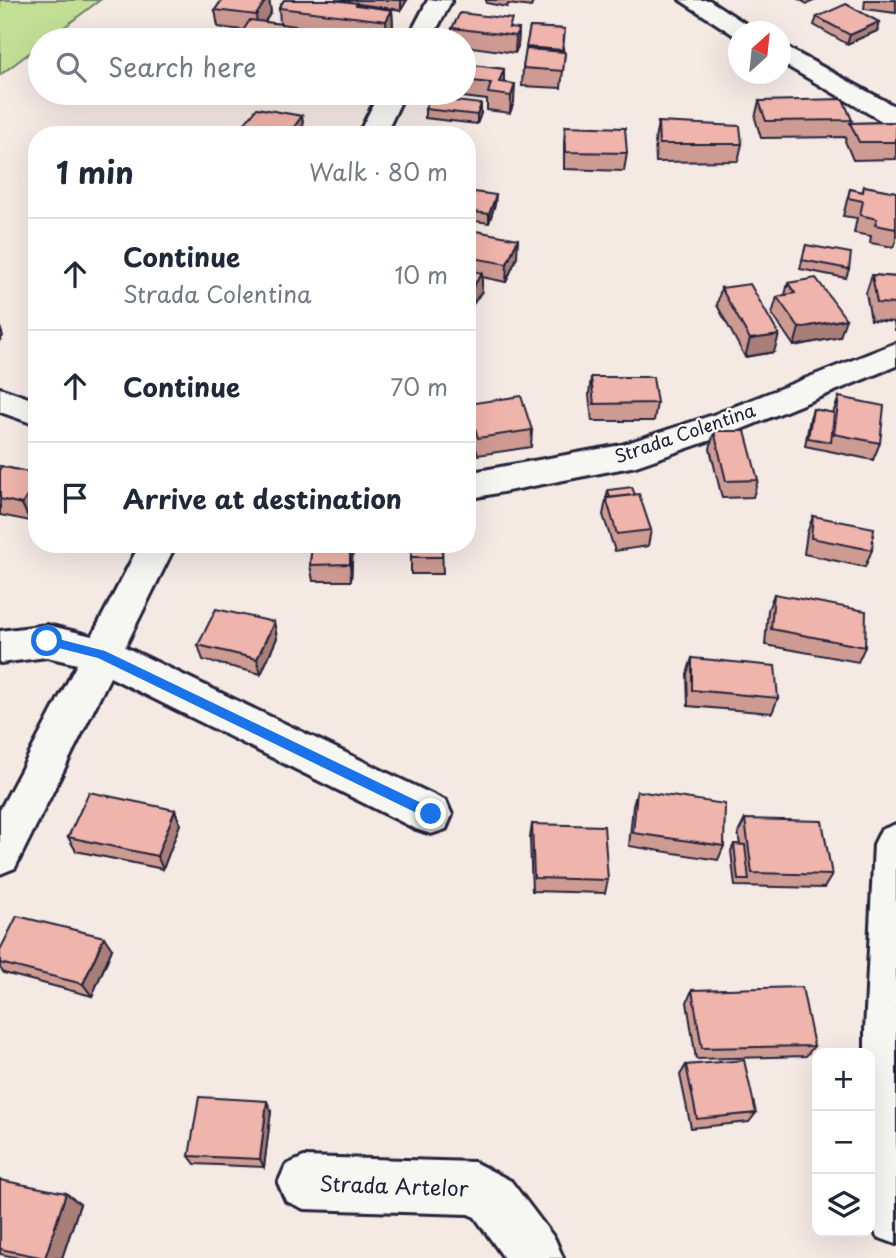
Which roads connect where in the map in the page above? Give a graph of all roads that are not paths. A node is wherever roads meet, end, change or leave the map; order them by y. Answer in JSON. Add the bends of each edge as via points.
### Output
{"nodes":[{"id":1,"x":440,"y":0,"type":"edge"},
{"id":2,"x":692,"y":0,"type":"edge"},
{"id":3,"x":728,"y":21,"type":"edge"},
{"id":4,"x":425,"y":28,"type":"edge"},
{"id":5,"x":791,"y":57,"type":"edge"},
{"id":6,"x":386,"y":105,"type":"edge"},
{"id":7,"x":893,"y":113,"type":"edge"},
{"id":8,"x":375,"y":126,"type":"edge"},
{"id":9,"x":896,"y":354,"type":"edge"},
{"id":10,"x":0,"y":400,"type":"edge"},
{"id":11,"x":28,"y":410,"type":"edge"},
{"id":12,"x":476,"y":484,"type":"edge"},
{"id":13,"x":153,"y":553,"type":"edge"},
{"id":14,"x":0,"y":647,"type":"edge"},
{"id":15,"x":101,"y":654,"type":"junction"},
{"id":16,"x":431,"y":814,"type":"dead end"},
{"id":17,"x":896,"y":844,"type":"edge"},
{"id":18,"x":0,"y":854,"type":"edge"},
{"id":19,"x":304,"y":1183,"type":"dead end"},
{"id":20,"x":895,"y":1192,"type":"edge"},
{"id":21,"x":536,"y":1258,"type":"edge"}],
"edges":[{"from":1,"to":4,"type":"street"},
{"from":2,"to":3,"type":"street"},
{"from":5,"to":7,"type":"street"},
{"from":6,"to":8,"type":"street"},
{"from":9,"to":12,"type":"street","name":"Strada Colentina","via":[[725,423],[624,457]]},
{"from":10,"to":11,"type":"street"},
{"from":13,"to":15,"type":"street"},
{"from":14,"to":15,"type":"street","via":[[47,641]]},
{"from":15,"to":16,"type":"street"},
{"from":15,"to":18,"type":"street"},
{"from":17,"to":20,"type":"street","via":[[888,996]]},
{"from":19,"to":21,"type":"street","name":"Strada Artelor","via":[[474,1188],[493,1199]]}]}
